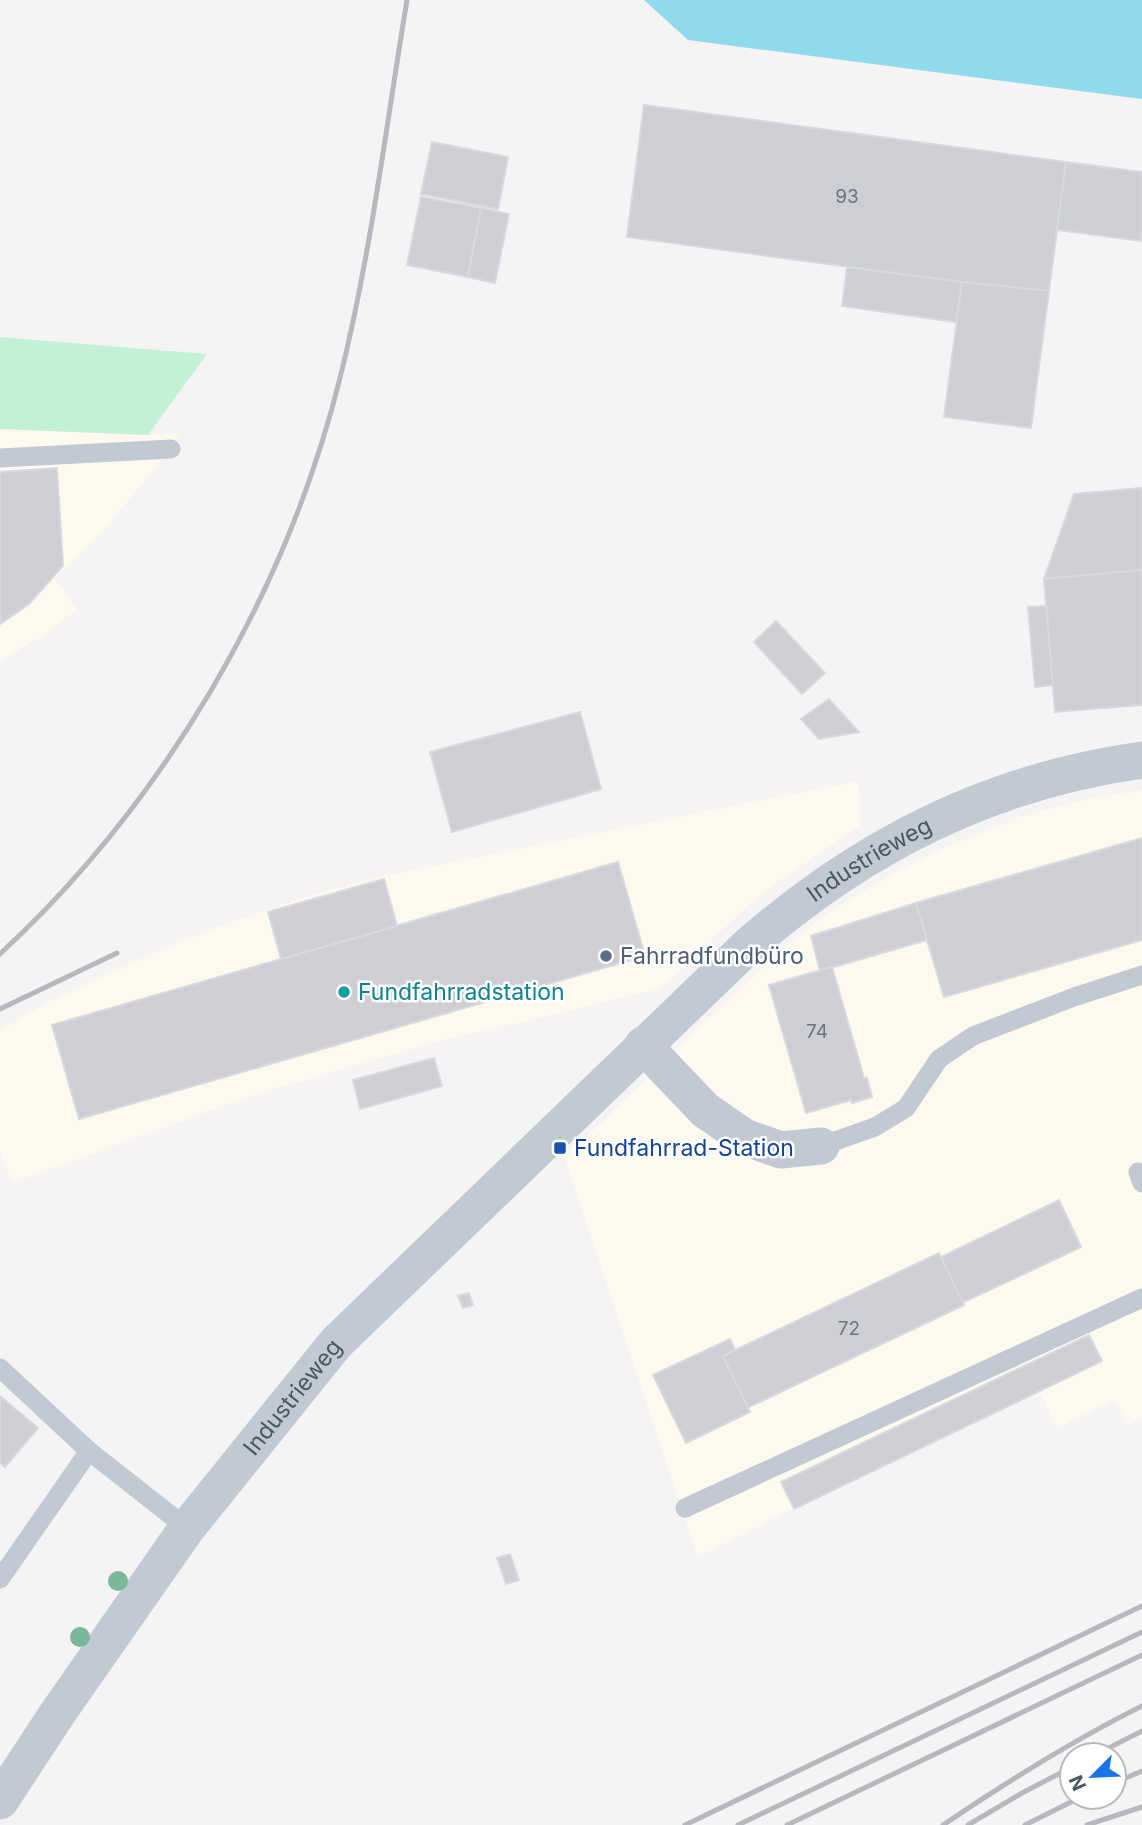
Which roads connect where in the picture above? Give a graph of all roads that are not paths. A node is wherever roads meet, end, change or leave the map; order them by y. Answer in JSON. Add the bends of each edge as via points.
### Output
{"nodes":[{"id":1,"x":171,"y":449,"type":"dead end"},
{"id":2,"x":0,"y":458,"type":"edge"},
{"id":3,"x":1142,"y":760,"type":"edge"},
{"id":4,"x":1142,"y":975,"type":"edge"},
{"id":5,"x":643,"y":1045,"type":"junction"},
{"id":6,"x":821,"y":1146,"type":"joint"},
{"id":7,"x":1142,"y":1298,"type":"edge"},
{"id":8,"x":0,"y":1368,"type":"edge"},
{"id":9,"x":89,"y":1451,"type":"junction"},
{"id":10,"x":685,"y":1508,"type":"dead end"},
{"id":11,"x":187,"y":1528,"type":"junction"},
{"id":12,"x":0,"y":1578,"type":"edge"},
{"id":13,"x":0,"y":1801,"type":"edge"}],
"edges":[{"from":1,"to":2,"type":"lane"},
{"from":3,"to":5,"type":"street","name":"Industrieweg","via":[[1007,791],[905,835],[841,873],[779,919]]},
{"from":4,"to":6,"type":"lane","via":[[973,1036],[939,1059],[906,1108],[875,1127]]},
{"from":5,"to":6,"type":"street","via":[[705,1110],[744,1137],[782,1150]]},
{"from":5,"to":11,"type":"street","name":"Industrieweg","via":[[336,1343]]},
{"from":7,"to":10,"type":"lane"},
{"from":8,"to":9,"type":"lane"},
{"from":9,"to":11,"type":"lane"},
{"from":9,"to":12,"type":"lane"},
{"from":11,"to":13,"type":"street","name":"Industrieweg"}]}
